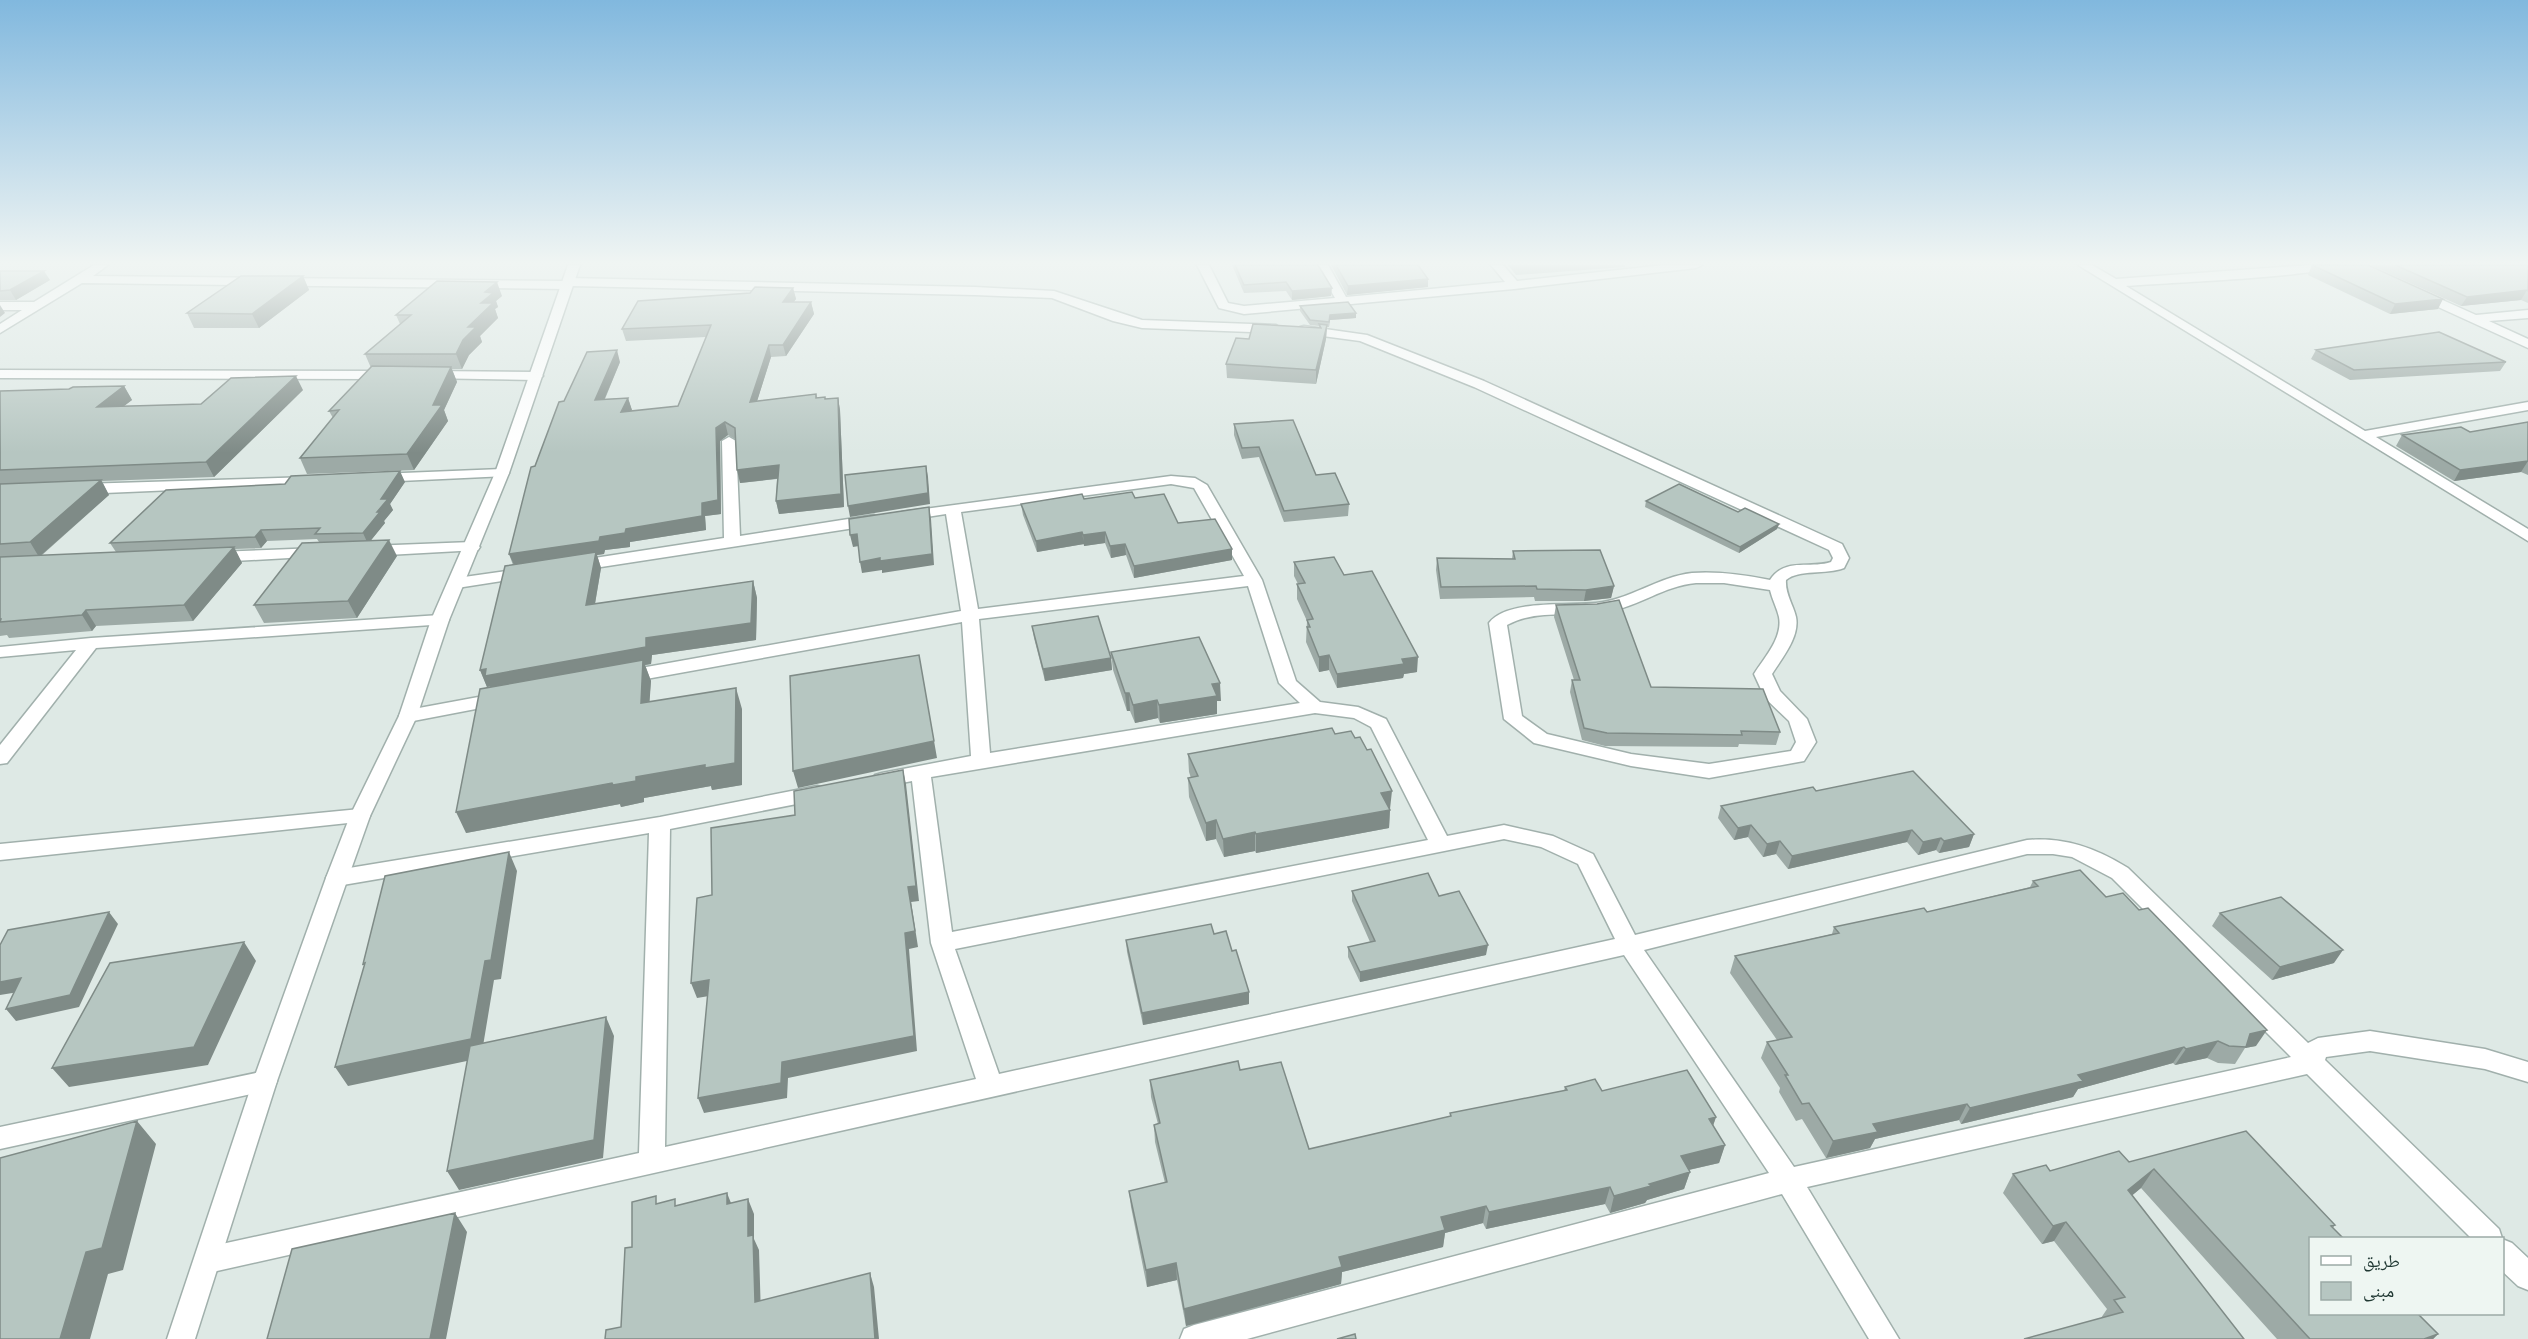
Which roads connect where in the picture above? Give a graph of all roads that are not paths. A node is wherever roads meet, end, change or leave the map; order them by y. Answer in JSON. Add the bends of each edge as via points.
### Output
{"nodes":[{"id":1,"x":552,"y":327,"type":"edge"},
{"id":2,"x":1240,"y":327,"type":"edge"},
{"id":3,"x":2187,"y":327,"type":"edge"},
{"id":4,"x":2494,"y":327,"type":"edge"},
{"id":5,"x":2528,"y":344,"type":"edge"},
{"id":6,"x":0,"y":374,"type":"edge"},
{"id":7,"x":536,"y":375,"type":"junction"},
{"id":8,"x":2528,"y":406,"type":"edge"},
{"id":9,"x":2364,"y":435,"type":"junction"},
{"id":10,"x":729,"y":441,"type":"edge"},
{"id":11,"x":502,"y":473,"type":"junction"},
{"id":12,"x":360,"y":479,"type":"edge"},
{"id":13,"x":324,"y":480,"type":"edge"},
{"id":14,"x":68,"y":490,"type":"edge"},
{"id":15,"x":953,"y":508,"type":"junction"},
{"id":16,"x":2525,"y":531,"type":"edge"},
{"id":17,"x":732,"y":543,"type":"junction"},
{"id":18,"x":472,"y":546,"type":"junction"},
{"id":19,"x":331,"y":552,"type":"edge"},
{"id":20,"x":354,"y":552,"type":"edge"},
{"id":21,"x":201,"y":558,"type":"edge"},
{"id":22,"x":560,"y":568,"type":"edge"},
{"id":23,"x":537,"y":571,"type":"edge"},
{"id":24,"x":1254,"y":580,"type":"junction"},
{"id":25,"x":458,"y":583,"type":"junction"},
{"id":26,"x":1777,"y":586,"type":"junction"},
{"id":27,"x":970,"y":615,"type":"junction"},
{"id":28,"x":440,"y":620,"type":"junction"},
{"id":29,"x":91,"y":643,"type":"junction"},
{"id":30,"x":0,"y":652,"type":"edge"},
{"id":31,"x":607,"y":680,"type":"edge"},
{"id":32,"x":514,"y":697,"type":"edge"},
{"id":33,"x":1315,"y":707,"type":"junction"},
{"id":34,"x":408,"y":716,"type":"junction"},
{"id":35,"x":0,"y":758,"type":"edge"},
{"id":36,"x":981,"y":761,"type":"junction"},
{"id":37,"x":921,"y":773,"type":"junction"},
{"id":38,"x":865,"y":784,"type":"edge"},
{"id":39,"x":842,"y":788,"type":"edge"},
{"id":40,"x":360,"y":816,"type":"junction"},
{"id":41,"x":660,"y":824,"type":"junction"},
{"id":42,"x":1441,"y":845,"type":"junction"},
{"id":43,"x":0,"y":852,"type":"edge"},
{"id":44,"x":337,"y":878,"type":"junction"},
{"id":45,"x":942,"y":943,"type":"junction"},
{"id":46,"x":1629,"y":945,"type":"junction"},
{"id":47,"x":2311,"y":1064,"type":"junction"},
{"id":48,"x":2528,"y":1072,"type":"edge"},
{"id":49,"x":265,"y":1081,"type":"junction"},
{"id":50,"x":991,"y":1088,"type":"junction"},
{"id":51,"x":0,"y":1138,"type":"edge"},
{"id":52,"x":652,"y":1160,"type":"junction"},
{"id":53,"x":1788,"y":1180,"type":"junction"},
{"id":54,"x":2487,"y":1237,"type":"edge"},
{"id":55,"x":2504,"y":1254,"type":"edge"},
{"id":56,"x":208,"y":1260,"type":"junction"},
{"id":57,"x":2528,"y":1277,"type":"edge"},
{"id":58,"x":180,"y":1339,"type":"edge"},
{"id":59,"x":1194,"y":1339,"type":"edge"},
{"id":60,"x":1885,"y":1339,"type":"edge"}],
"edges":[{"from":1,"to":7,"type":"street"},
{"from":2,"to":26,"type":"street","via":[[1311,330],[1363,338],[1479,384],[1836,548],[1841,558],[1838,565],[1831,569],[1788,571],[1779,577]]},
{"from":3,"to":9,"type":"street"},
{"from":4,"to":5,"type":"street"},
{"from":6,"to":7,"type":"street"},
{"from":7,"to":11,"type":"street"},
{"from":8,"to":9,"type":"street"},
{"from":9,"to":16,"type":"street"},
{"from":10,"to":17,"type":"street"},
{"from":11,"to":12,"type":"street"},
{"from":11,"to":18,"type":"street"},
{"from":13,"to":14,"type":"street"},
{"from":15,"to":17,"type":"street"},
{"from":15,"to":24,"type":"street","via":[[1171,480],[1190,481],[1200,485],[1209,498]]},
{"from":15,"to":27,"type":"street"},
{"from":17,"to":22,"type":"street"},
{"from":18,"to":20,"type":"street"},
{"from":18,"to":25,"type":"street"},
{"from":19,"to":21,"type":"street"},
{"from":23,"to":25,"type":"street"},
{"from":24,"to":27,"type":"street"},
{"from":24,"to":33,"type":"street","via":[[1288,683]]},
{"from":25,"to":28,"type":"street"},
{"from":26,"to":26,"type":"street","via":[[1716,578],[1673,582],[1606,607],[1531,612],[1505,618],[1498,623],[1513,718],[1541,739],[1631,760],[1709,771],[1797,756],[1806,742],[1798,719],[1772,693],[1763,674],[1788,624]]},
{"from":27,"to":31,"type":"street"},
{"from":27,"to":36,"type":"street"},
{"from":28,"to":29,"type":"street"},
{"from":28,"to":34,"type":"street"},
{"from":29,"to":30,"type":"street"},
{"from":29,"to":35,"type":"street"},
{"from":32,"to":34,"type":"street"},
{"from":33,"to":36,"type":"street"},
{"from":33,"to":42,"type":"street","via":[[1358,713],[1379,723]]},
{"from":34,"to":40,"type":"street"},
{"from":36,"to":37,"type":"street"},
{"from":37,"to":38,"type":"street"},
{"from":37,"to":45,"type":"street"},
{"from":39,"to":41,"type":"street"},
{"from":40,"to":43,"type":"street"},
{"from":40,"to":44,"type":"street"},
{"from":41,"to":44,"type":"street"},
{"from":41,"to":52,"type":"street"},
{"from":42,"to":45,"type":"street"},
{"from":42,"to":46,"type":"street","via":[[1504,832],[1546,841],[1586,859]]},
{"from":44,"to":49,"type":"street"},
{"from":45,"to":50,"type":"street"},
{"from":46,"to":47,"type":"street","via":[[2027,847],[2051,845],[2097,857],[2120,873]]},
{"from":46,"to":50,"type":"street"},
{"from":46,"to":53,"type":"street"},
{"from":47,"to":48,"type":"street","via":[[2318,1048],[2370,1041],[2485,1059]]},
{"from":47,"to":53,"type":"street"},
{"from":47,"to":54,"type":"street"},
{"from":49,"to":51,"type":"street"},
{"from":49,"to":56,"type":"street"},
{"from":50,"to":52,"type":"street"},
{"from":52,"to":56,"type":"street"},
{"from":53,"to":59,"type":"street"},
{"from":53,"to":60,"type":"street"},
{"from":55,"to":57,"type":"street"},
{"from":56,"to":58,"type":"street"}]}
